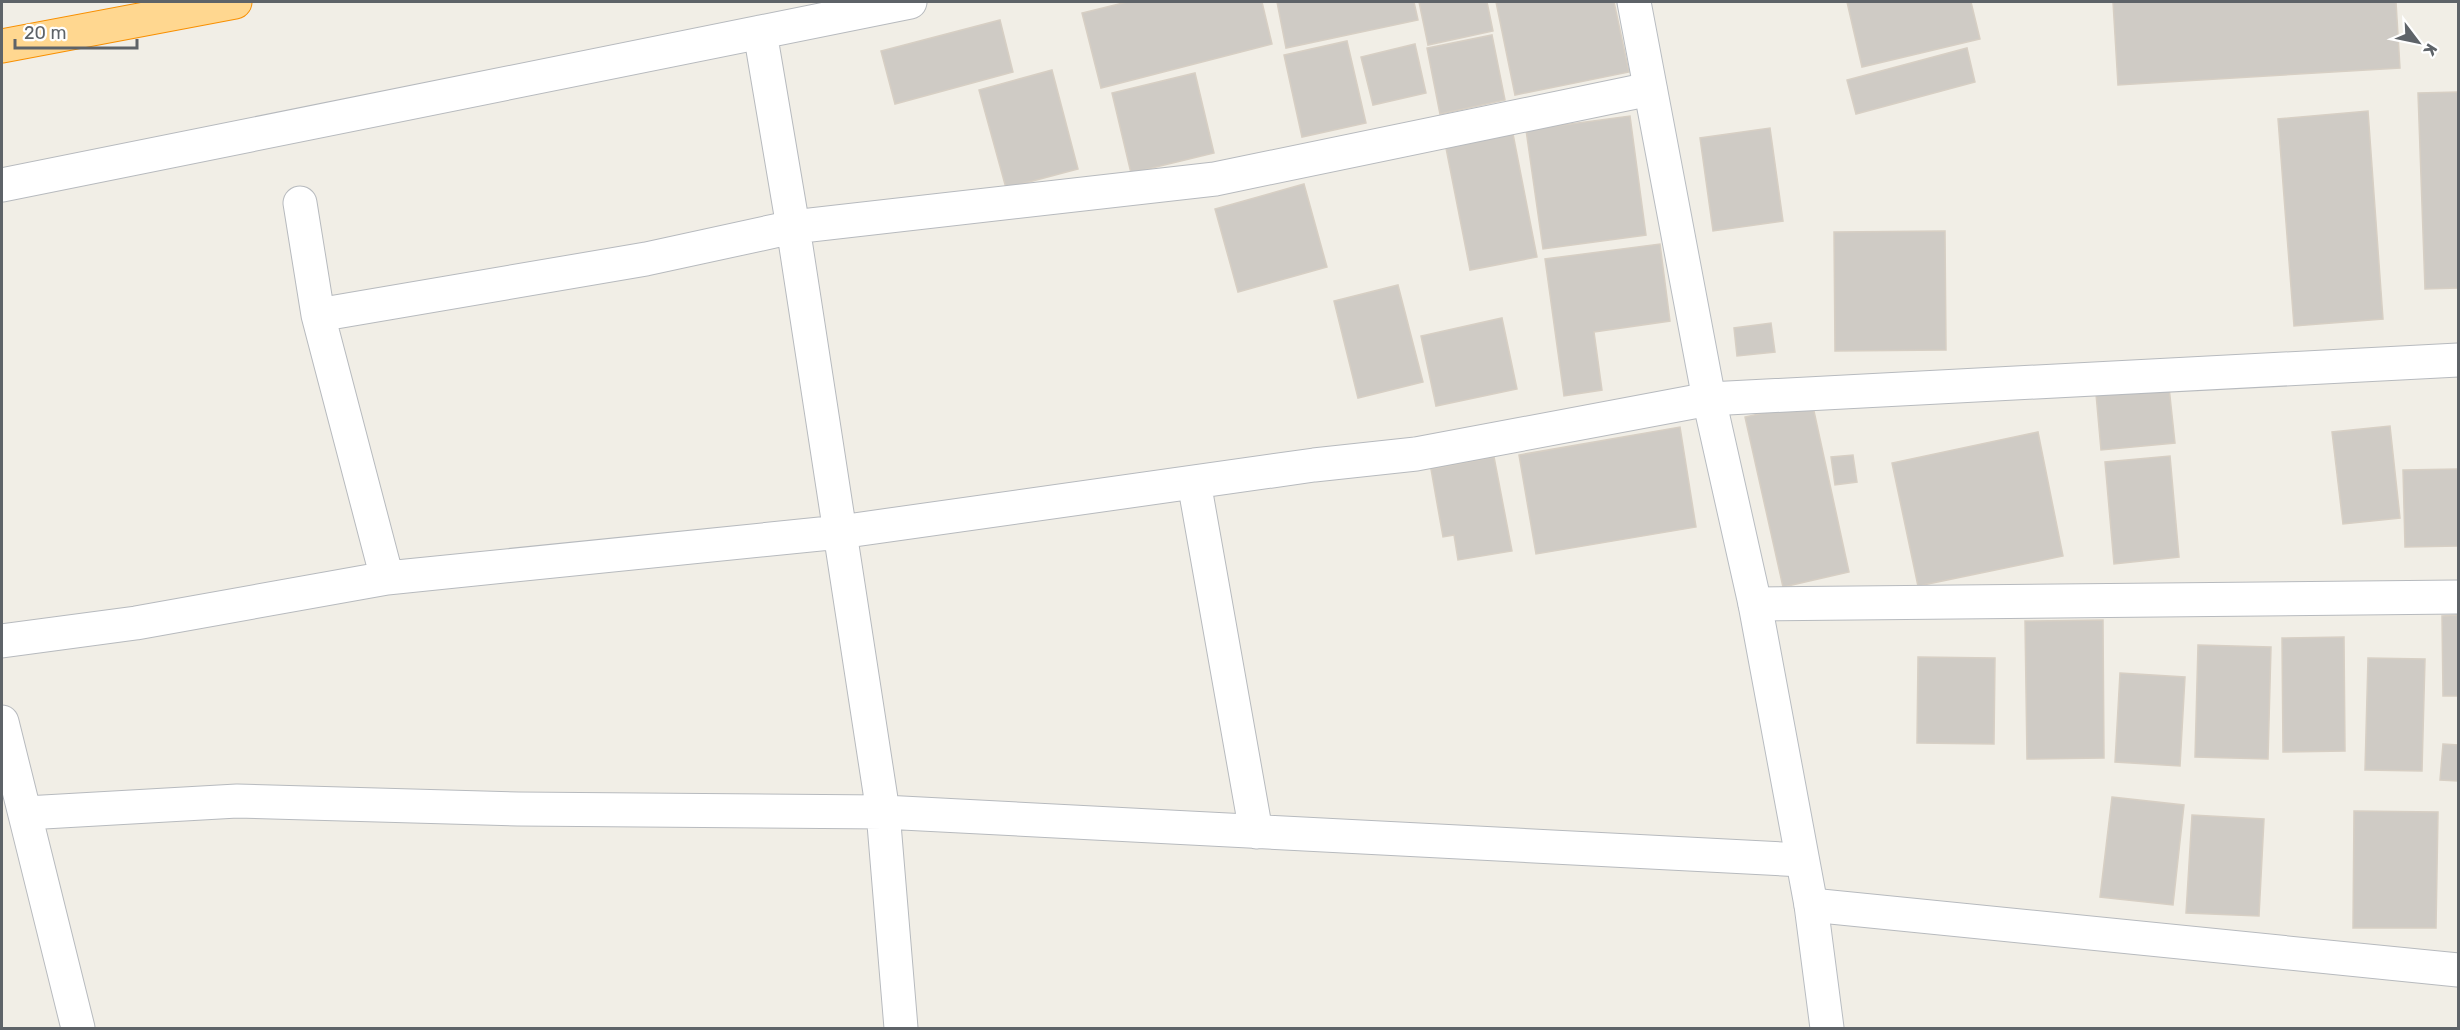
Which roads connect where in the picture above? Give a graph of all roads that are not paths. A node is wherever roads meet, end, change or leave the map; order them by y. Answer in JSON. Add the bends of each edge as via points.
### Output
{"nodes":[{"id":1,"x":235,"y":2,"type":"edge"},
{"id":2,"x":910,"y":2,"type":"edge"},
{"id":3,"x":1634,"y":2,"type":"edge"},
{"id":4,"x":760,"y":32,"type":"junction"},
{"id":5,"x":2,"y":46,"type":"edge"},
{"id":6,"x":1650,"y":89,"type":"junction"},
{"id":7,"x":2,"y":185,"type":"edge"},
{"id":8,"x":300,"y":203,"type":"dead end"},
{"id":9,"x":793,"y":227,"type":"junction"},
{"id":10,"x":318,"y":315,"type":"junction"},
{"id":11,"x":2458,"y":360,"type":"edge"},
{"id":12,"x":1709,"y":399,"type":"junction"},
{"id":13,"x":1194,"y":482,"type":"junction"},
{"id":14,"x":840,"y":531,"type":"junction"},
{"id":15,"x":387,"y":578,"type":"junction"},
{"id":16,"x":2458,"y":597,"type":"edge"},
{"id":17,"x":1755,"y":604,"type":"junction"},
{"id":18,"x":2,"y":641,"type":"edge"},
{"id":19,"x":2,"y":722,"type":"edge"},
{"id":20,"x":883,"y":812,"type":"junction"},
{"id":21,"x":26,"y":813,"type":"junction"},
{"id":22,"x":1256,"y":832,"type":"junction"},
{"id":23,"x":1802,"y":860,"type":"junction"},
{"id":24,"x":1811,"y":905,"type":"junction"},
{"id":25,"x":2458,"y":970,"type":"edge"},
{"id":26,"x":78,"y":1029,"type":"edge"},
{"id":27,"x":901,"y":1029,"type":"edge"},
{"id":28,"x":1827,"y":1029,"type":"edge"}],
"edges":[{"from":1,"to":5,"type":"highway"},
{"from":2,"to":4,"type":"street"},
{"from":3,"to":6,"type":"street"},
{"from":4,"to":7,"type":"street"},
{"from":4,"to":9,"type":"street"},
{"from":6,"to":9,"type":"street","via":[[1215,179]]},
{"from":6,"to":12,"type":"street"},
{"from":8,"to":10,"type":"street"},
{"from":9,"to":10,"type":"street","via":[[646,259]]},
{"from":9,"to":14,"type":"street"},
{"from":10,"to":15,"type":"street"},
{"from":11,"to":12,"type":"street"},
{"from":12,"to":13,"type":"street","via":[[1416,454]]},
{"from":12,"to":17,"type":"street"},
{"from":13,"to":14,"type":"street"},
{"from":13,"to":22,"type":"street"},
{"from":14,"to":15,"type":"street"},
{"from":14,"to":20,"type":"street"},
{"from":15,"to":18,"type":"street","via":[[136,623]]},
{"from":16,"to":17,"type":"street"},
{"from":17,"to":23,"type":"street"},
{"from":19,"to":21,"type":"street"},
{"from":20,"to":21,"type":"street","via":[[518,809],[237,801]]},
{"from":20,"to":22,"type":"street"},
{"from":20,"to":27,"type":"street"},
{"from":21,"to":26,"type":"street"},
{"from":22,"to":23,"type":"street"},
{"from":23,"to":24,"type":"street"},
{"from":24,"to":25,"type":"street"},
{"from":24,"to":28,"type":"street"}]}
